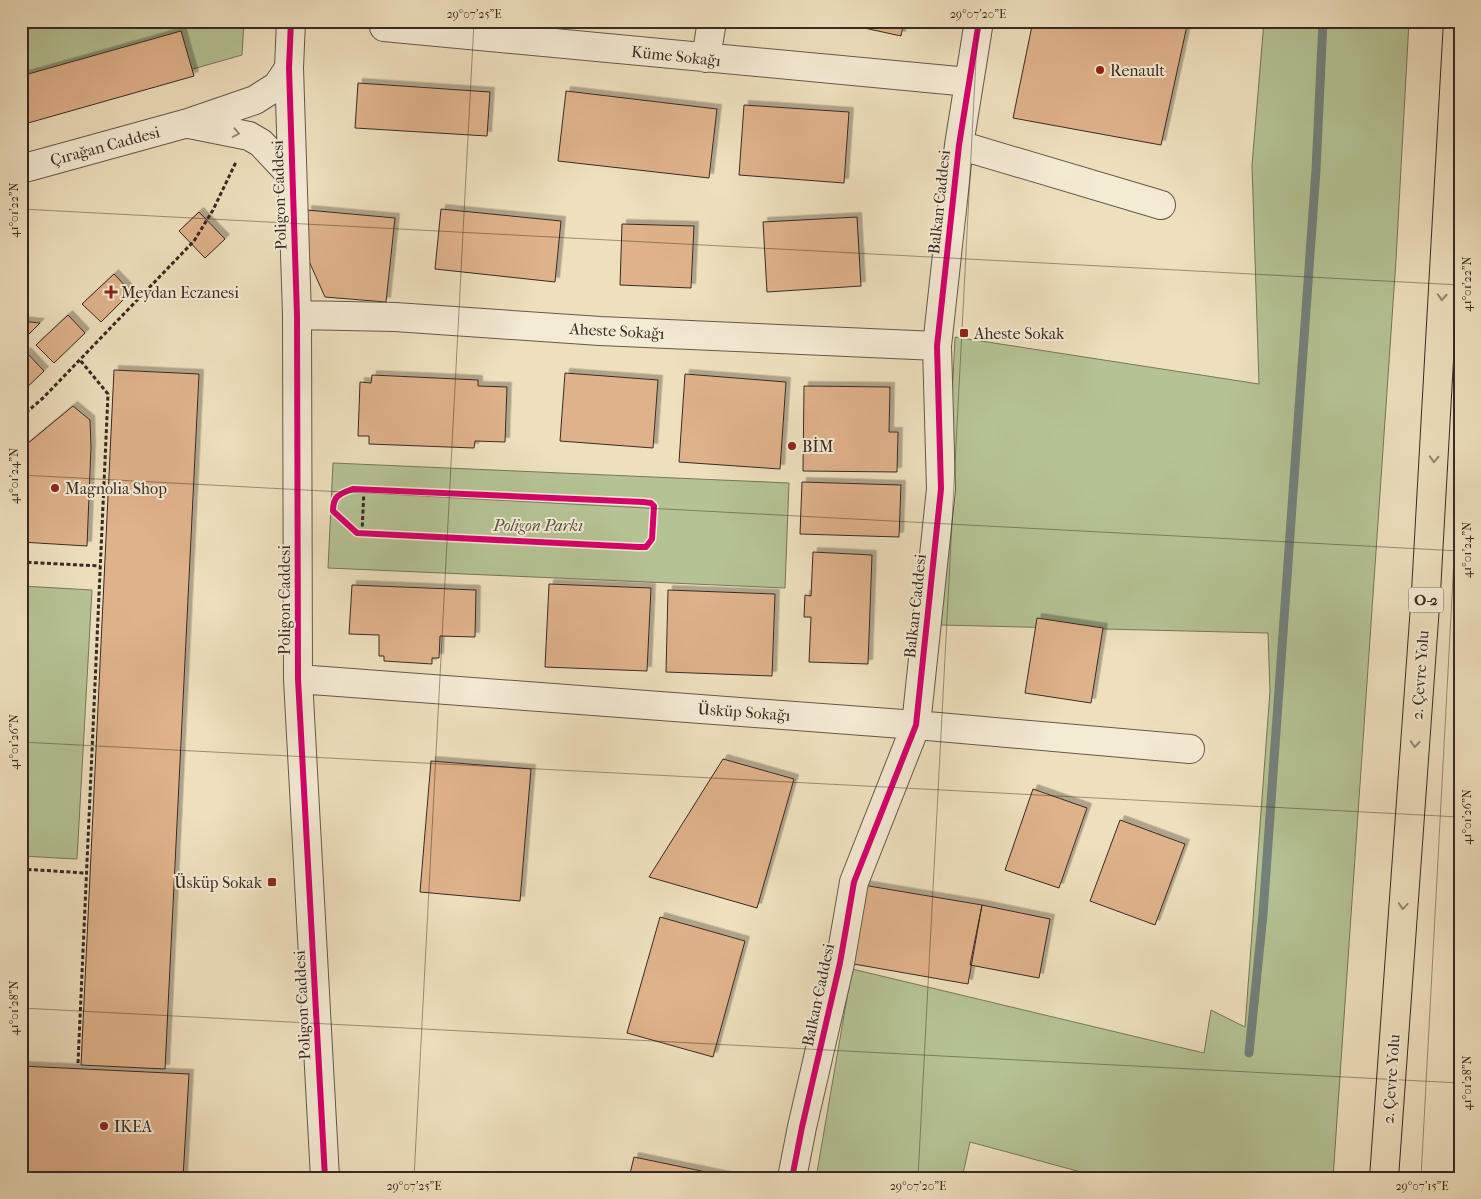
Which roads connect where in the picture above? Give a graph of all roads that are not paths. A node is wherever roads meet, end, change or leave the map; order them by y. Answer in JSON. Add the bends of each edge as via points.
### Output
{"nodes":[{"id":1,"x":291,"y":21,"type":"edge"},
{"id":2,"x":712,"y":21,"type":"edge"},
{"id":3,"x":979,"y":21,"type":"edge"},
{"id":4,"x":1458,"y":21,"type":"edge"},
{"id":5,"x":384,"y":27,"type":"dead end"},
{"id":6,"x":459,"y":28,"type":"edge"},
{"id":7,"x":706,"y":58,"type":"junction"},
{"id":8,"x":289,"y":68,"type":"junction"},
{"id":9,"x":969,"y":82,"type":"junction"},
{"id":10,"x":188,"y":123,"type":"junction"},
{"id":11,"x":959,"y":145,"type":"junction"},
{"id":12,"x":21,"y":169,"type":"edge"},
{"id":13,"x":292,"y":175,"type":"junction"},
{"id":14,"x":1160,"y":205,"type":"dead end"},
{"id":15,"x":297,"y":315,"type":"junction"},
{"id":16,"x":937,"y":346,"type":"junction"},
{"id":17,"x":298,"y":680,"type":"junction"},
{"id":18,"x":916,"y":725,"type":"junction"},
{"id":19,"x":1190,"y":749,"type":"dead end"},
{"id":20,"x":325,"y":1178,"type":"edge"},
{"id":21,"x":792,"y":1178,"type":"edge"},
{"id":22,"x":1384,"y":1178,"type":"edge"}],
"edges":[{"from":1,"to":8,"type":"street","name":"Poligon Caddesi"},
{"from":2,"to":7,"type":"street"},
{"from":3,"to":9,"type":"street","name":"Balkan Caddesi"},
{"from":4,"to":22,"type":"highway","name":"2. Çevre Yolu","number":"O-2","one_way":true,"via":[[1426,592]]},
{"from":5,"to":6,"type":"street","name":"Küme Sokağı"},
{"from":6,"to":7,"type":"street","name":"Küme Sokağı"},
{"from":7,"to":9,"type":"street","name":"Küme Sokağı"},
{"from":8,"to":10,"type":"street","name":"Çırağan Caddesi","via":[[276,86],[256,100]]},
{"from":8,"to":13,"type":"street","name":"Poligon Caddesi"},
{"from":9,"to":11,"type":"street","name":"Balkan Caddesi"},
{"from":10,"to":12,"type":"street","name":"Çırağan Caddesi"},
{"from":10,"to":13,"type":"street","name":"Çırağan Caddesi","one_way":true,"via":[[249,136],[261,143]]},
{"from":11,"to":14,"type":"street"},
{"from":11,"to":16,"type":"street","name":"Balkan Caddesi"},
{"from":13,"to":15,"type":"street","name":"Poligon Caddesi"},
{"from":15,"to":16,"type":"street","name":"Aheste Sokağı","via":[[395,317],[600,331]]},
{"from":15,"to":17,"type":"street","name":"Poligon Caddesi"},
{"from":16,"to":18,"type":"street","name":"Balkan Caddesi","via":[[941,488]]},
{"from":17,"to":18,"type":"street","name":"Üsküp Sokağı"},
{"from":17,"to":20,"type":"street","name":"Poligon Caddesi"},
{"from":18,"to":19,"type":"street","name":"Üsküp Sokağı"},
{"from":18,"to":21,"type":"street","name":"Balkan Caddesi","via":[[854,882],[840,963]]}]}
